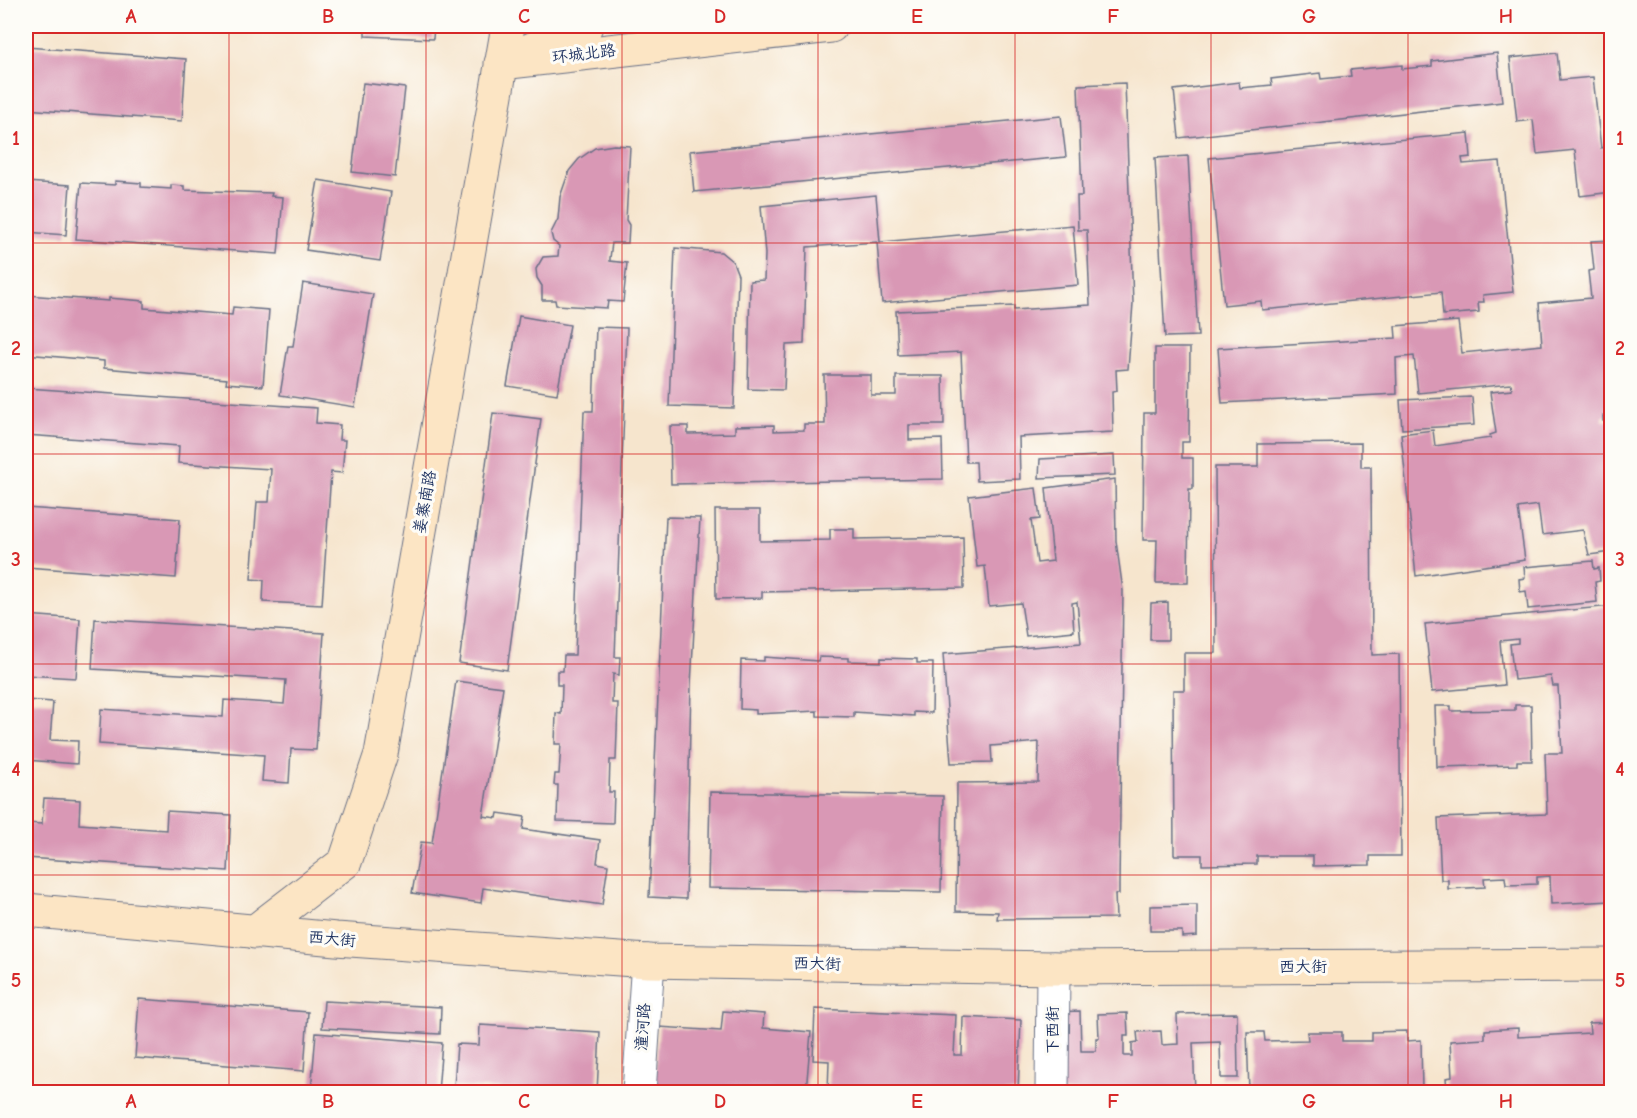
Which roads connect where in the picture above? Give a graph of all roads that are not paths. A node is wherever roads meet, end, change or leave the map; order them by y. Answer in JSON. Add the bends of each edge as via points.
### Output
{"nodes":[{"id":1,"x":508,"y":26,"type":"edge"},
{"id":2,"x":586,"y":26,"type":"edge"},
{"id":3,"x":831,"y":26,"type":"edge"},
{"id":4,"x":501,"y":63,"type":"junction"},
{"id":5,"x":26,"y":910,"type":"edge"},
{"id":6,"x":254,"y":932,"type":"junction"},
{"id":7,"x":648,"y":961,"type":"junction"},
{"id":8,"x":1611,"y":965,"type":"edge"},
{"id":9,"x":1053,"y":968,"type":"junction"},
{"id":10,"x":639,"y":1092,"type":"edge"},
{"id":11,"x":1052,"y":1092,"type":"edge"}],
"edges":[{"from":1,"to":4,"type":"main road","name":"姜寨南路"},
{"from":2,"to":4,"type":"main road","name":"环城北路"},
{"from":3,"to":4,"type":"main road","name":"环城北路"},
{"from":4,"to":6,"type":"main road","name":"姜寨南路","via":[[381,754],[345,862]]},
{"from":5,"to":6,"type":"main road","name":"西大街"},
{"from":6,"to":7,"type":"main road","name":"西大街"},
{"from":7,"to":9,"type":"main road","name":"西大街"},
{"from":7,"to":10,"type":"street","name":"潼河路"},
{"from":8,"to":9,"type":"main road","name":"西大街"},
{"from":9,"to":11,"type":"street","name":"下西街"}]}
